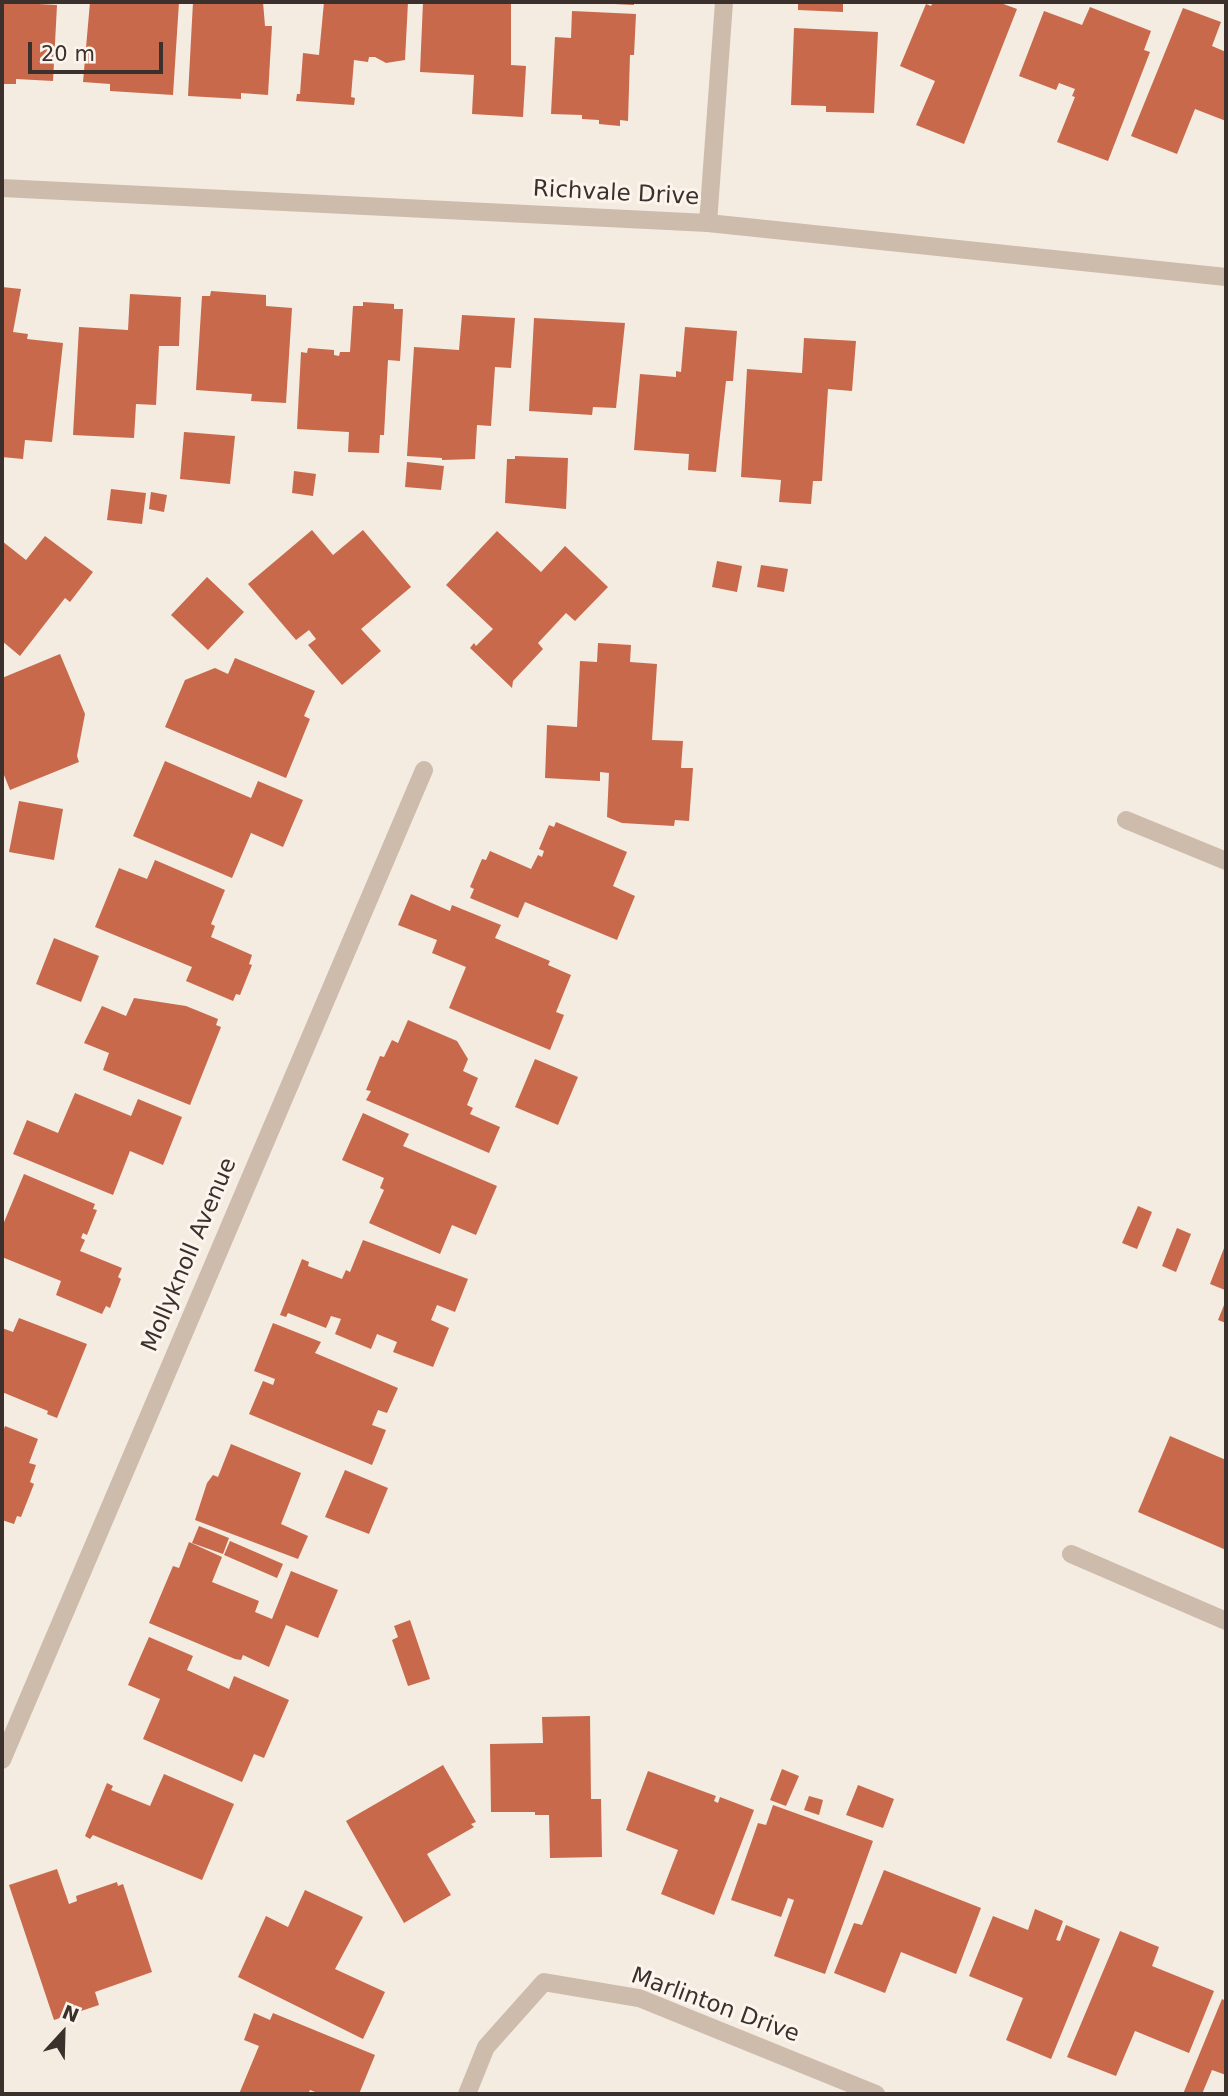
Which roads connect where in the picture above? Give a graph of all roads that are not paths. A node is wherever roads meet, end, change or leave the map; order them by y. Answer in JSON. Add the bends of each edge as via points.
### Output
{"nodes":[{"id":1,"x":724,"y":2,"type":"edge"},
{"id":2,"x":2,"y":188,"type":"edge"},
{"id":3,"x":708,"y":223,"type":"junction"},
{"id":4,"x":1226,"y":277,"type":"edge"},
{"id":5,"x":424,"y":770,"type":"dead end"},
{"id":6,"x":1126,"y":820,"type":"dead end"},
{"id":7,"x":1226,"y":861,"type":"edge"},
{"id":8,"x":1071,"y":1554,"type":"dead end"},
{"id":9,"x":1226,"y":1621,"type":"edge"},
{"id":10,"x":2,"y":1760,"type":"edge"},
{"id":11,"x":467,"y":2094,"type":"edge"},
{"id":12,"x":876,"y":2094,"type":"edge"}],
"edges":[{"from":1,"to":3,"type":"street"},
{"from":2,"to":3,"type":"street","name":"Richvale Drive"},
{"from":3,"to":4,"type":"street","name":"Richvale Drive"},
{"from":5,"to":10,"type":"street","name":"Mollyknoll Avenue"},
{"from":6,"to":7,"type":"street"},
{"from":8,"to":9,"type":"street"},
{"from":11,"to":12,"type":"street","name":"Marlinton Drive","via":[[486,2047],[544,1982],[639,1998]]}]}
